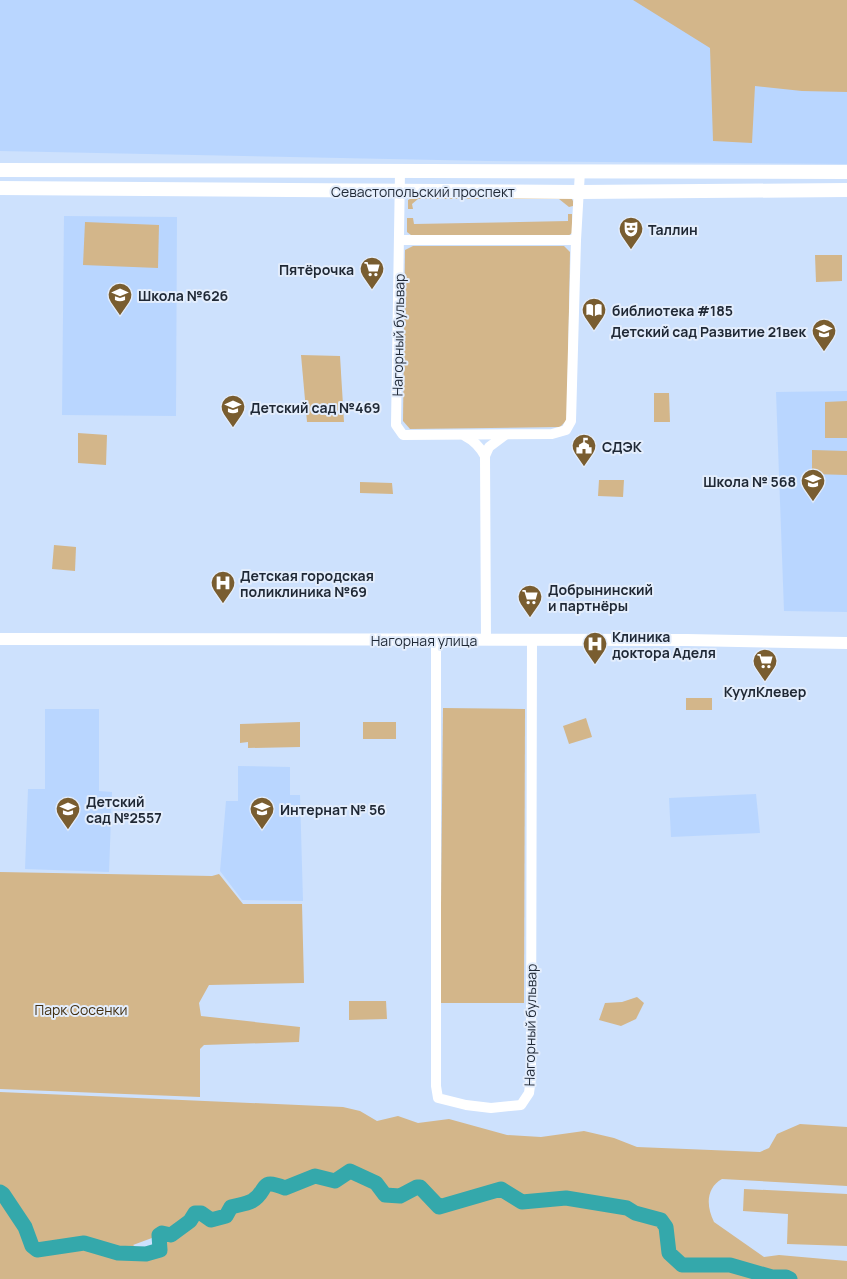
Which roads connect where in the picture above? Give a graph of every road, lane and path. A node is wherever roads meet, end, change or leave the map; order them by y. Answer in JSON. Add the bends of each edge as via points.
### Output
{"nodes":[{"id":1,"x":0,"y":170,"type":"edge"},
{"id":2,"x":400,"y":171,"type":"junction"},
{"id":3,"x":580,"y":171,"type":"junction"},
{"id":4,"x":847,"y":172,"type":"edge"},
{"id":5,"x":0,"y":188,"type":"edge"},
{"id":6,"x":847,"y":190,"type":"edge"},
{"id":7,"x":400,"y":191,"type":"junction"},
{"id":8,"x":580,"y":192,"type":"junction"},
{"id":9,"x":399,"y":240,"type":"junction"},
{"id":10,"x":576,"y":240,"type":"junction"},
{"id":11,"x":506,"y":435,"type":"junction"},
{"id":12,"x":464,"y":436,"type":"junction"},
{"id":13,"x":485,"y":456,"type":"junction"},
{"id":14,"x":0,"y":639,"type":"edge"},
{"id":15,"x":436,"y":640,"type":"junction"},
{"id":16,"x":486,"y":640,"type":"junction"},
{"id":17,"x":532,"y":640,"type":"junction"},
{"id":18,"x":847,"y":642,"type":"edge"}],
"edges":[{"from":1,"to":2,"type":"main road","name":"Севастопольский проспект"},
{"from":2,"to":3,"type":"main road","name":"Севастопольский проспект"},
{"from":2,"to":7,"type":"street","name":"Нагорный бульвар"},
{"from":3,"to":4,"type":"main road","name":"Севастопольский проспект"},
{"from":3,"to":8,"type":"street","name":"Нагорный бульвар"},
{"from":5,"to":7,"type":"main road","name":"Севастопольский проспект"},
{"from":6,"to":8,"type":"main road","name":"Севастопольский проспект"},
{"from":7,"to":8,"type":"main road","name":"Севастопольский проспект"},
{"from":7,"to":9,"type":"street","name":"Нагорный бульвар"},
{"from":8,"to":10,"type":"street","name":"Нагорный бульвар"},
{"from":9,"to":10,"type":"street"},
{"from":9,"to":12,"type":"street","name":"Нагорный бульвар","via":[[396,425],[403,436]]},
{"from":10,"to":11,"type":"street","name":"Нагорный бульвар","via":[[571,422],[566,430],[552,434]]},
{"from":11,"to":12,"type":"street","name":"Нагорный бульвар"},
{"from":11,"to":13,"type":"street","via":[[490,447]]},
{"from":12,"to":13,"type":"street","via":[[473,440]]},
{"from":13,"to":16,"type":"street"},
{"from":14,"to":15,"type":"street","name":"Нагорная улица"},
{"from":15,"to":16,"type":"street","name":"Нагорная улица"},
{"from":15,"to":17,"type":"street","name":"Нагорный бульвар","via":[[436,1086],[438,1098],[491,1108],[521,1105],[529,1093],[531,1078]]},
{"from":16,"to":17,"type":"street","name":"Нагорная улица"},
{"from":17,"to":18,"type":"street","name":"Нагорная улица"}]}
